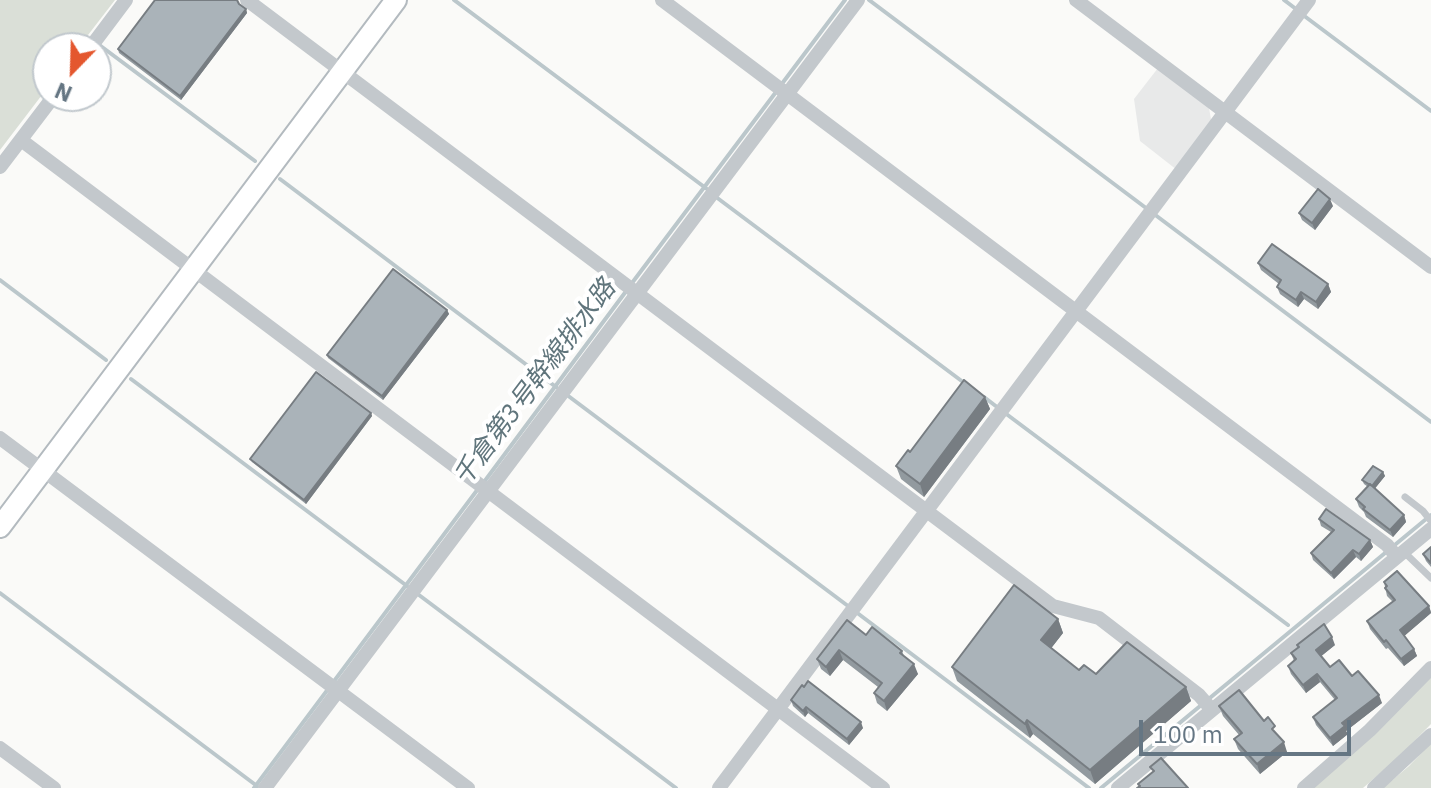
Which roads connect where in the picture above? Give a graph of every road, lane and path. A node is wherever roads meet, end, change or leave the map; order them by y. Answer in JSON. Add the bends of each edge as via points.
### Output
{"nodes":[{"id":1,"x":126,"y":0,"type":"edge"},
{"id":2,"x":247,"y":0,"type":"edge"},
{"id":3,"x":396,"y":0,"type":"edge"},
{"id":4,"x":662,"y":0,"type":"edge"},
{"id":5,"x":858,"y":0,"type":"edge"},
{"id":6,"x":1076,"y":0,"type":"edge"},
{"id":7,"x":1309,"y":0,"type":"edge"},
{"id":8,"x":102,"y":32,"type":"edge"},
{"id":9,"x":343,"y":71,"type":"junction"},
{"id":10,"x":782,"y":90,"type":"junction"},
{"id":11,"x":42,"y":112,"type":"edge"},
{"id":12,"x":1225,"y":112,"type":"junction"},
{"id":13,"x":21,"y":140,"type":"junction"},
{"id":14,"x":0,"y":167,"type":"edge"},
{"id":15,"x":1431,"y":267,"type":"edge"},
{"id":16,"x":193,"y":270,"type":"junction"},
{"id":17,"x":632,"y":289,"type":"junction"},
{"id":18,"x":1075,"y":310,"type":"junction"},
{"id":19,"x":0,"y":438,"type":"edge"},
{"id":20,"x":43,"y":470,"type":"junction"},
{"id":21,"x":482,"y":488,"type":"junction"},
{"id":22,"x":1405,"y":497,"type":"dead end"},
{"id":23,"x":927,"y":510,"type":"junction"},
{"id":24,"x":1431,"y":521,"type":"edge"},
{"id":25,"x":0,"y":527,"type":"edge"},
{"id":26,"x":1431,"y":529,"type":"edge"},
{"id":27,"x":1395,"y":552,"type":"junction"},
{"id":28,"x":1431,"y":578,"type":"edge"},
{"id":29,"x":1431,"y":668,"type":"edge"},
{"id":30,"x":333,"y":687,"type":"junction"},
{"id":31,"x":1208,"y":705,"type":"junction"},
{"id":32,"x":778,"y":709,"type":"junction"},
{"id":33,"x":1431,"y":735,"type":"edge"},
{"id":34,"x":0,"y":748,"type":"edge"},
{"id":35,"x":54,"y":788,"type":"edge"},
{"id":36,"x":265,"y":788,"type":"edge"},
{"id":37,"x":468,"y":788,"type":"edge"},
{"id":38,"x":719,"y":788,"type":"edge"},
{"id":39,"x":883,"y":788,"type":"edge"},
{"id":40,"x":1118,"y":788,"type":"edge"},
{"id":41,"x":1304,"y":788,"type":"edge"},
{"id":42,"x":1374,"y":788,"type":"edge"}],
"edges":[{"from":1,"to":8,"type":"street"},
{"from":2,"to":9,"type":"street"},
{"from":3,"to":9,"type":"street"},
{"from":4,"to":10,"type":"street"},
{"from":5,"to":10,"type":"street"},
{"from":6,"to":12,"type":"street"},
{"from":7,"to":12,"type":"street"},
{"from":9,"to":16,"type":"street"},
{"from":9,"to":17,"type":"street"},
{"from":10,"to":17,"type":"street"},
{"from":10,"to":18,"type":"street"},
{"from":11,"to":13,"type":"street"},
{"from":12,"to":15,"type":"street"},
{"from":12,"to":18,"type":"street"},
{"from":13,"to":14,"type":"street"},
{"from":13,"to":16,"type":"street"},
{"from":16,"to":20,"type":"street"},
{"from":16,"to":21,"type":"street"},
{"from":17,"to":21,"type":"street"},
{"from":17,"to":23,"type":"street"},
{"from":18,"to":23,"type":"street"},
{"from":18,"to":27,"type":"street"},
{"from":19,"to":20,"type":"street"},
{"from":20,"to":25,"type":"street"},
{"from":20,"to":30,"type":"street"},
{"from":21,"to":30,"type":"street"},
{"from":21,"to":32,"type":"street"},
{"from":22,"to":24,"type":"lane"},
{"from":23,"to":31,"type":"street","via":[[1053,606],[1099,618]]},
{"from":23,"to":32,"type":"street"},
{"from":26,"to":27,"type":"street"},
{"from":27,"to":28,"type":"lane"},
{"from":27,"to":31,"type":"street"},
{"from":29,"to":41,"type":"street"},
{"from":30,"to":36,"type":"street"},
{"from":30,"to":37,"type":"street"},
{"from":31,"to":40,"type":"street"},
{"from":32,"to":38,"type":"street"},
{"from":32,"to":39,"type":"street"},
{"from":33,"to":42,"type":"street"},
{"from":34,"to":35,"type":"street"}]}
